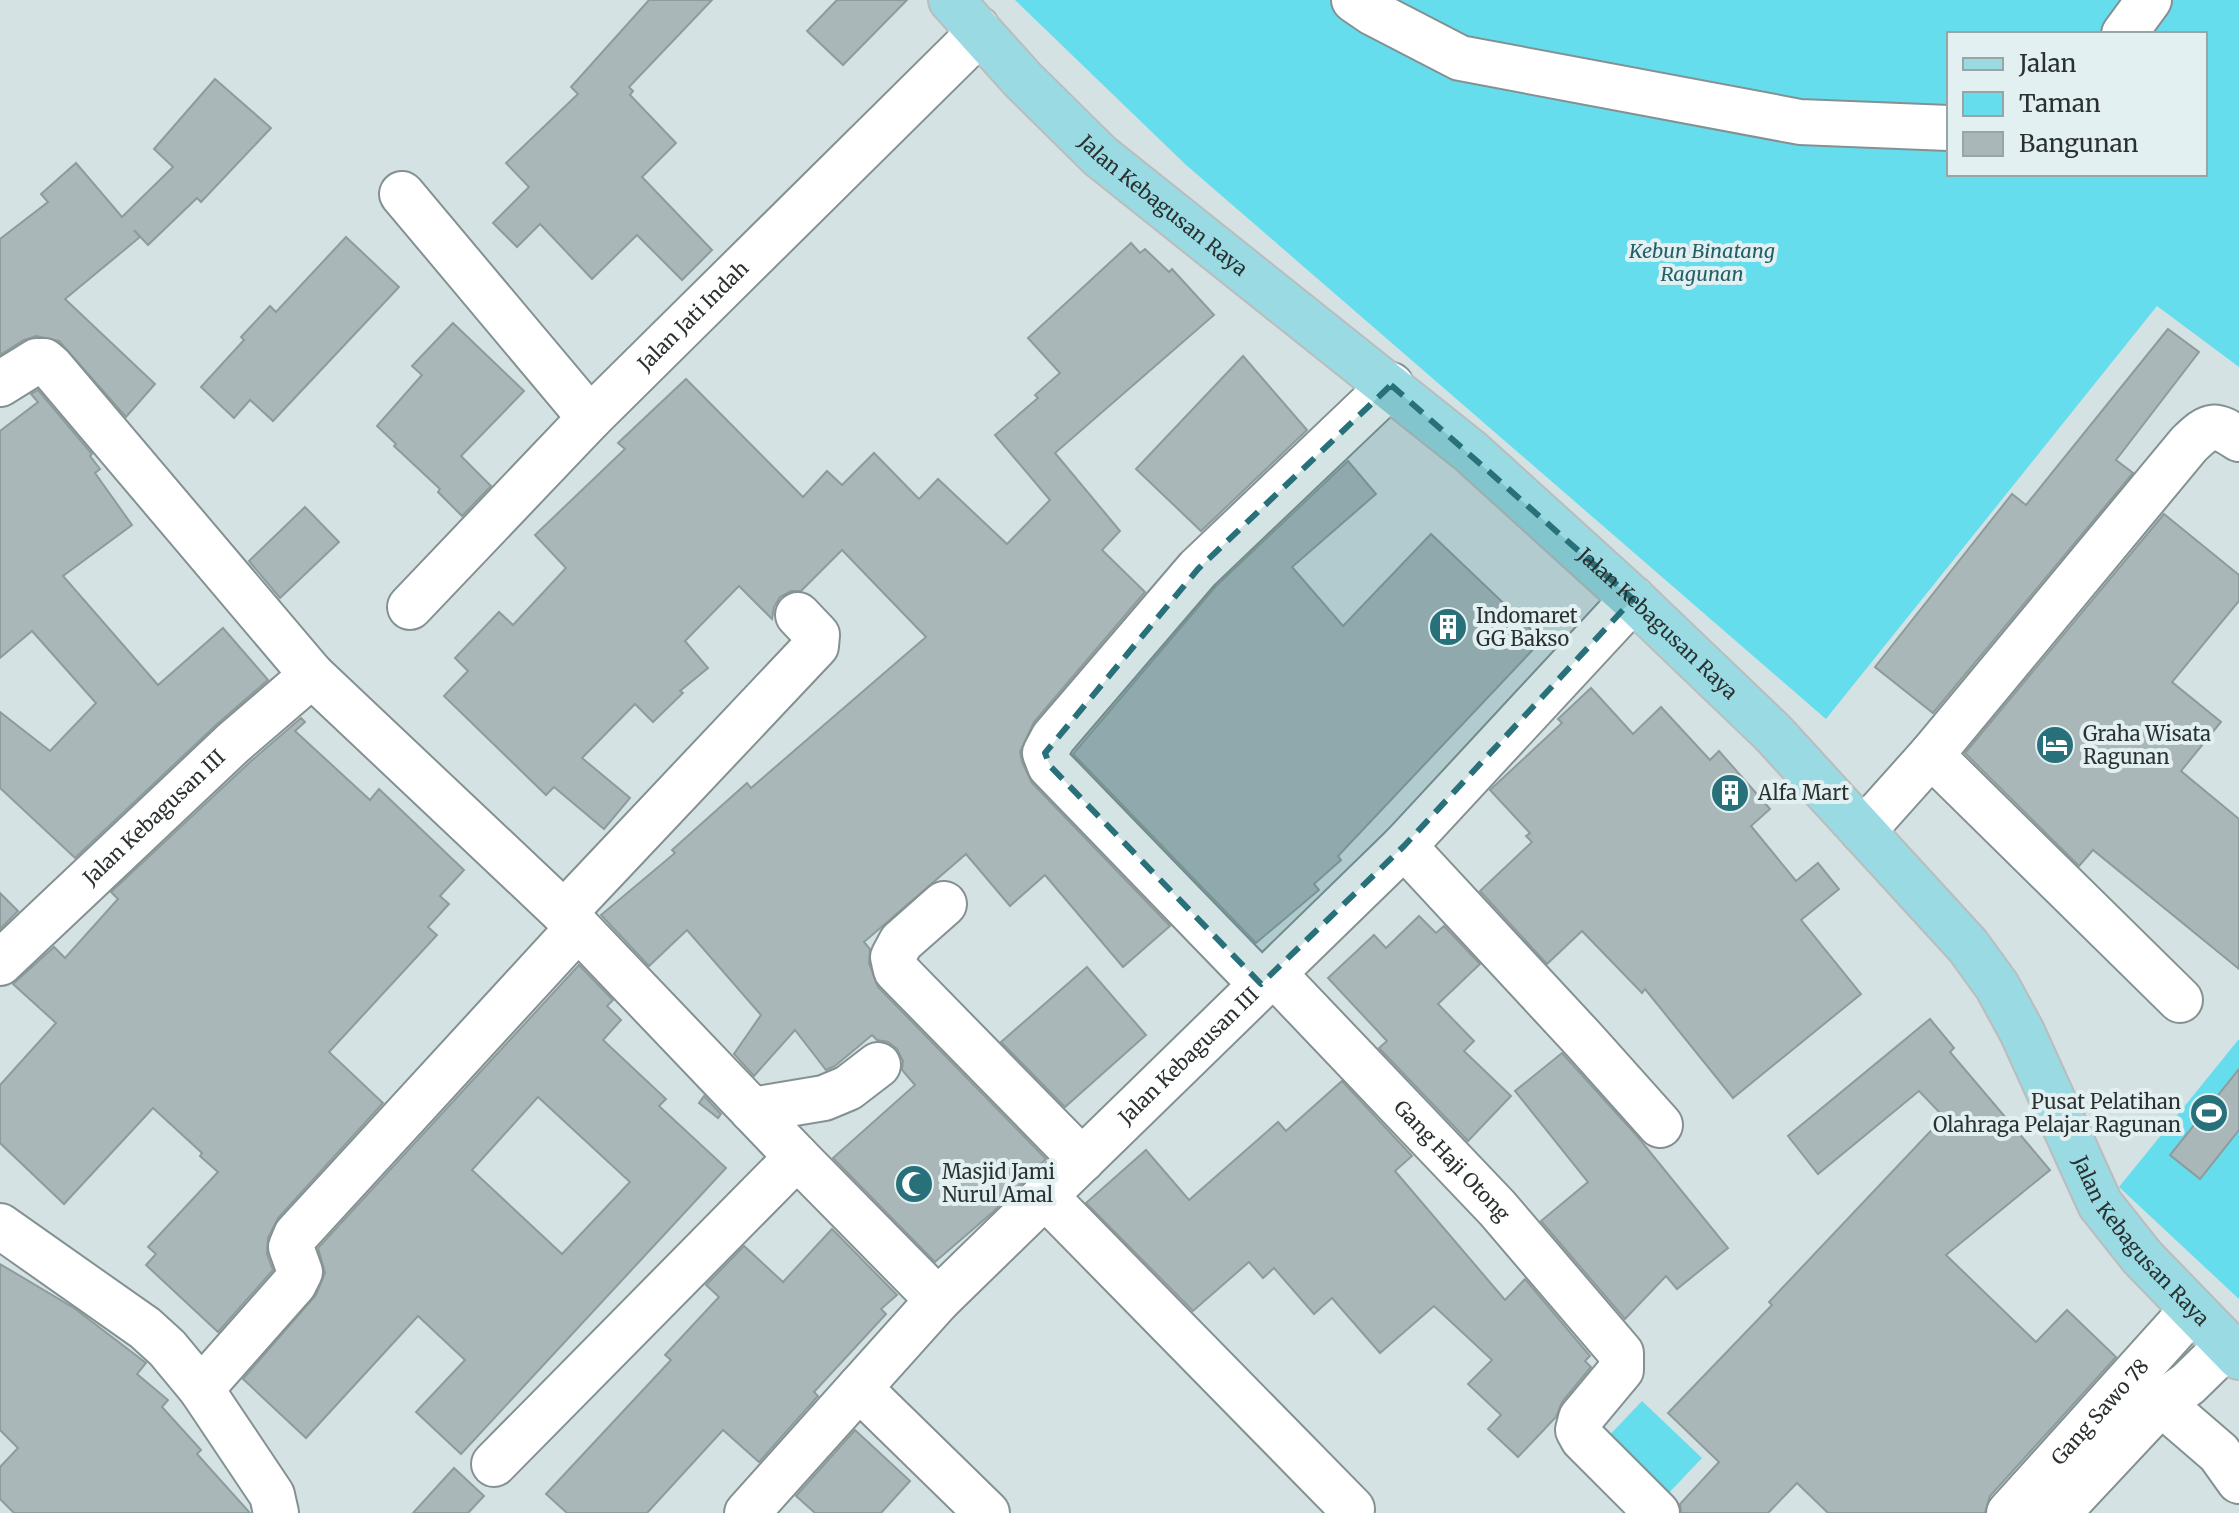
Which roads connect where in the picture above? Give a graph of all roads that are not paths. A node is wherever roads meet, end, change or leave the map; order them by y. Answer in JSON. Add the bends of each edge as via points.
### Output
{"nodes":[{"id":1,"x":1354,"y":0,"type":"edge"},
{"id":2,"x":2149,"y":0,"type":"edge"},
{"id":3,"x":964,"y":14,"type":"edge"},
{"id":4,"x":2125,"y":32,"type":"edge"},
{"id":5,"x":1947,"y":128,"type":"edge"},
{"id":6,"x":402,"y":194,"type":"dead end"},
{"id":7,"x":0,"y":384,"type":"edge"},
{"id":8,"x":1391,"y":385,"type":"junction"},
{"id":9,"x":590,"y":418,"type":"junction"},
{"id":10,"x":2239,"y":439,"type":"edge"},
{"id":11,"x":1633,"y":599,"type":"junction"},
{"id":12,"x":410,"y":607,"type":"dead end"},
{"id":13,"x":798,"y":615,"type":"dead end"},
{"id":14,"x":312,"y":675,"type":"junction"},
{"id":15,"x":1931,"y":755,"type":"junction"},
{"id":16,"x":1863,"y":831,"type":"junction"},
{"id":17,"x":1404,"y":846,"type":"junction"},
{"id":18,"x":944,"y":904,"type":"dead end"},
{"id":19,"x":571,"y":920,"type":"junction"},
{"id":20,"x":0,"y":963,"type":"edge"},
{"id":21,"x":1267,"y":979,"type":"junction"},
{"id":22,"x":2180,"y":1000,"type":"dead end"},
{"id":23,"x":878,"y":1065,"type":"dead end"},
{"id":24,"x":752,"y":1110,"type":"junction"},
{"id":25,"x":1660,"y":1125,"type":"dead end"},
{"id":26,"x":797,"y":1157,"type":"junction"},
{"id":27,"x":1082,"y":1160,"type":"junction"},
{"id":28,"x":1045,"y":1196,"type":"junction"},
{"id":29,"x":0,"y":1226,"type":"edge"},
{"id":30,"x":938,"y":1300,"type":"junction"},
{"id":31,"x":2192,"y":1310,"type":"junction"},
{"id":32,"x":2233,"y":1352,"type":"edge"},
{"id":33,"x":859,"y":1388,"type":"junction"},
{"id":34,"x":201,"y":1389,"type":"junction"},
{"id":35,"x":2161,"y":1403,"type":"junction"},
{"id":36,"x":494,"y":1464,"type":"dead end"},
{"id":37,"x":2239,"y":1481,"type":"edge"},
{"id":38,"x":1352,"y":1509,"type":"dead end"},
{"id":39,"x":276,"y":1513,"type":"edge"},
{"id":40,"x":747,"y":1513,"type":"edge"},
{"id":41,"x":987,"y":1513,"type":"edge"},
{"id":42,"x":1657,"y":1513,"type":"edge"},
{"id":43,"x":2009,"y":1513,"type":"edge"},
{"id":44,"x":2058,"y":1513,"type":"edge"}],
"edges":[{"from":1,"to":5,"type":"street","via":[[1460,58],[1800,122]]},
{"from":2,"to":4,"type":"street"},
{"from":3,"to":8,"type":"main road","name":"Jalan Kebagusan Raya","via":[[1100,156]]},
{"from":3,"to":9,"type":"street","name":"Jalan Jati Indah","via":[[965,47]]},
{"from":6,"to":9,"type":"street"},
{"from":7,"to":14,"type":"street","via":[[44,361]]},
{"from":8,"to":11,"type":"main road","name":"Jalan Kebagusan Raya"},
{"from":8,"to":21,"type":"street","name":"Gang Haji Otong","via":[[1198,569],[1045,753],[1050,766]]},
{"from":9,"to":12,"type":"street","name":"Jalan Jati Indah"},
{"from":10,"to":15,"type":"street","via":[[2212,426],[2189,444]]},
{"from":11,"to":16,"type":"main road","name":"Jalan Kebagusan Raya","via":[[1773,733]]},
{"from":11,"to":17,"type":"street","name":"Jalan Kebagusan III"},
{"from":13,"to":19,"type":"street","via":[[817,635],[816,646]]},
{"from":14,"to":19,"type":"street"},
{"from":14,"to":20,"type":"street","name":"Jalan Kebagusan III"},
{"from":15,"to":16,"type":"street"},
{"from":15,"to":22,"type":"street"},
{"from":16,"to":31,"type":"main road","name":"Jalan Kebagusan Raya","via":[[1968,946],[1997,986],[2100,1204]]},
{"from":17,"to":21,"type":"street","name":"Jalan Kebagusan III"},
{"from":17,"to":25,"type":"street"},
{"from":18,"to":27,"type":"street","via":[[901,942],[893,957],[896,970]]},
{"from":19,"to":24,"type":"street"},
{"from":19,"to":34,"type":"street","via":[[296,1235],[291,1247],[300,1272],[294,1284]]},
{"from":21,"to":27,"type":"street","name":"Jalan Kebagusan III"},
{"from":21,"to":42,"type":"street","name":"Gang Haji Otong","via":[[1497,1208],[1621,1353],[1621,1370],[1581,1418],[1578,1430]]},
{"from":23,"to":24,"type":"street","via":[[824,1098]]},
{"from":24,"to":26,"type":"street"},
{"from":26,"to":30,"type":"street"},
{"from":26,"to":36,"type":"street"},
{"from":27,"to":28,"type":"street","name":"Jalan Kebagusan III"},
{"from":28,"to":30,"type":"street","name":"Jalan Kebagusan III"},
{"from":28,"to":38,"type":"street"},
{"from":29,"to":34,"type":"street","via":[[145,1328]]},
{"from":30,"to":33,"type":"street","name":"Jalan Kebagusan III"},
{"from":31,"to":32,"type":"main road","name":"Jalan Kebagusan Raya"},
{"from":31,"to":43,"type":"street","name":"Gang Sawo 78"},
{"from":32,"to":35,"type":"street"},
{"from":33,"to":40,"type":"street","name":"Jalan Kebagusan III"},
{"from":33,"to":41,"type":"street"},
{"from":34,"to":39,"type":"street","via":[[272,1495]]},
{"from":35,"to":37,"type":"street","via":[[2219,1453]]},
{"from":35,"to":44,"type":"street"}]}
